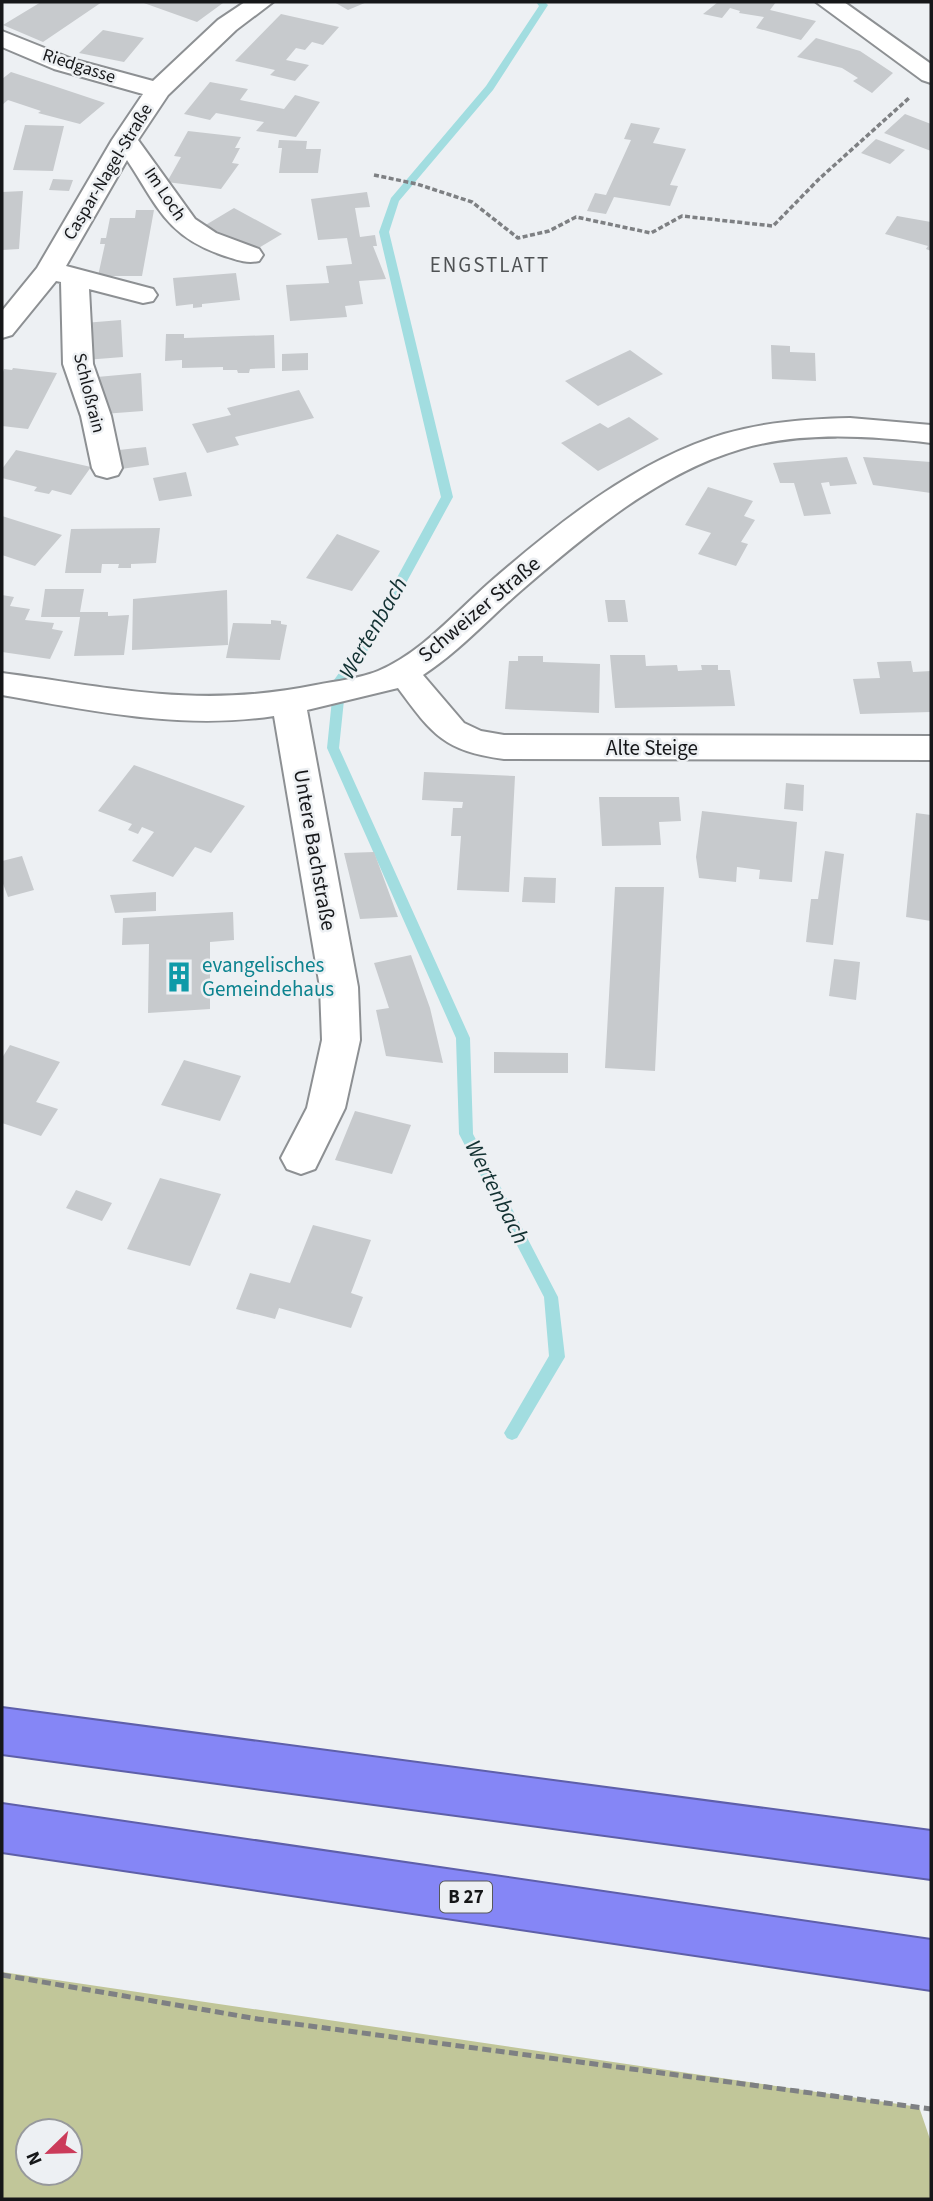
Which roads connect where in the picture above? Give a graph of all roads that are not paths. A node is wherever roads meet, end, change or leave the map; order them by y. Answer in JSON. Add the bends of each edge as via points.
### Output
{"nodes":[{"id":1,"x":261,"y":2,"type":"edge"},
{"id":2,"x":828,"y":2,"type":"edge"},
{"id":3,"x":2,"y":38,"type":"edge"},
{"id":4,"x":926,"y":65,"type":"edge"},
{"id":5,"x":158,"y":90,"type":"junction"},
{"id":6,"x":125,"y":140,"type":"junction"},
{"id":7,"x":249,"y":255,"type":"dead end"},
{"id":8,"x":62,"y":273,"type":"junction"},
{"id":9,"x":143,"y":295,"type":"dead end"},
{"id":10,"x":2,"y":328,"type":"edge"},
{"id":11,"x":931,"y":434,"type":"edge"},
{"id":12,"x":107,"y":468,"type":"dead end"},
{"id":13,"x":403,"y":672,"type":"junction"},
{"id":14,"x":2,"y":684,"type":"edge"},
{"id":15,"x":289,"y":703,"type":"junction"},
{"id":16,"x":931,"y":748,"type":"edge"},
{"id":17,"x":302,"y":1158,"type":"dead end"},
{"id":18,"x":2,"y":1731,"type":"edge"},
{"id":19,"x":2,"y":1828,"type":"edge"},
{"id":20,"x":931,"y":1855,"type":"edge"},
{"id":21,"x":931,"y":1965,"type":"edge"}],
"edges":[{"from":1,"to":5,"type":"street","name":"Caspar-Nagel-Straße","via":[[227,25]]},
{"from":2,"to":4,"type":"street"},
{"from":3,"to":5,"type":"street","name":"Riedgasse","via":[[64,64]]},
{"from":5,"to":6,"type":"street","name":"Caspar-Nagel-Straße"},
{"from":6,"to":7,"type":"street","name":"Im Loch","via":[[191,232]]},
{"from":6,"to":8,"type":"street","name":"Caspar-Nagel-Straße"},
{"from":8,"to":9,"type":"street"},
{"from":8,"to":10,"type":"street","name":"Caspar-Nagel-Straße"},
{"from":8,"to":12,"type":"street","name":"Schloßrain","via":[[74,312],[78,364]]},
{"from":11,"to":13,"type":"street","name":"Schweizer Straße","via":[[828,429],[766,435],[713,447],[662,471],[597,514]]},
{"from":13,"to":15,"type":"street","name":"Schweizer Straße","via":[[362,687]]},
{"from":13,"to":16,"type":"street","name":"Alte Steige","via":[[451,730],[498,746]]},
{"from":14,"to":15,"type":"street","name":"Schweizer Straße","via":[[135,705],[225,709]]},
{"from":15,"to":17,"type":"street","name":"Untere Bachstraße","via":[[339,987],[341,1040],[326,1108]]},
{"from":18,"to":20,"type":"highway"},
{"from":19,"to":21,"type":"highway","number":"B 27"}]}
